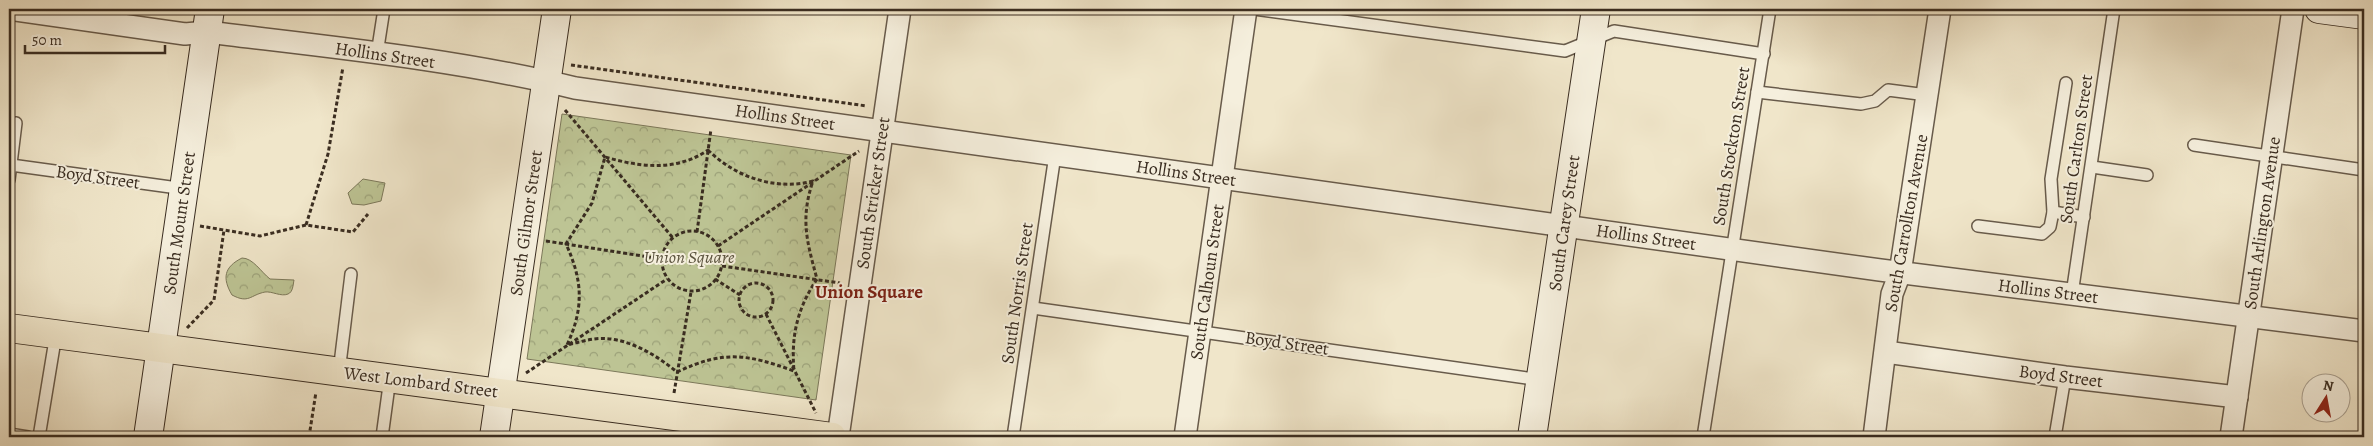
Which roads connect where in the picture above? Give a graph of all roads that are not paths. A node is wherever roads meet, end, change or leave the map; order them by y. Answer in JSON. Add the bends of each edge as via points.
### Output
{"nodes":[{"id":1,"x":9,"y":9,"type":"edge"},
{"id":2,"x":384,"y":9,"type":"edge"},
{"id":3,"x":557,"y":9,"type":"edge"},
{"id":4,"x":900,"y":9,"type":"edge"},
{"id":5,"x":1246,"y":9,"type":"edge"},
{"id":6,"x":1254,"y":9,"type":"edge"},
{"id":7,"x":1596,"y":9,"type":"edge"},
{"id":8,"x":1770,"y":9,"type":"edge"},
{"id":9,"x":1940,"y":9,"type":"edge"},
{"id":10,"x":2114,"y":9,"type":"edge"},
{"id":11,"x":2293,"y":9,"type":"edge"},
{"id":12,"x":2318,"y":9,"type":"edge"},
{"id":13,"x":2364,"y":15,"type":"edge"},
{"id":14,"x":208,"y":20,"type":"edge"},
{"id":15,"x":1591,"y":41,"type":"junction"},
{"id":16,"x":377,"y":54,"type":"junction"},
{"id":17,"x":1764,"y":54,"type":"junction"},
{"id":18,"x":547,"y":81,"type":"junction"},
{"id":19,"x":2066,"y":84,"type":"dead end"},
{"id":20,"x":1758,"y":92,"type":"junction"},
{"id":21,"x":1928,"y":95,"type":"junction"},
{"id":22,"x":16,"y":123,"type":"dead end"},
{"id":23,"x":882,"y":131,"type":"junction"},
{"id":24,"x":2194,"y":146,"type":"dead end"},
{"id":25,"x":1055,"y":155,"type":"junction"},
{"id":26,"x":2272,"y":156,"type":"junction"},
{"id":27,"x":11,"y":165,"type":"junction"},
{"id":28,"x":2092,"y":167,"type":"junction"},
{"id":29,"x":2364,"y":170,"type":"edge"},
{"id":30,"x":2148,"y":175,"type":"dead end"},
{"id":31,"x":1221,"y":178,"type":"junction"},
{"id":32,"x":9,"y":180,"type":"edge"},
{"id":33,"x":184,"y":189,"type":"junction"},
{"id":34,"x":2053,"y":212,"type":"junction"},
{"id":35,"x":2084,"y":217,"type":"junction"},
{"id":36,"x":1564,"y":226,"type":"junction"},
{"id":37,"x":1978,"y":226,"type":"dead end"},
{"id":38,"x":1732,"y":249,"type":"junction"},
{"id":39,"x":1900,"y":272,"type":"junction"},
{"id":40,"x":351,"y":274,"type":"dead end"},
{"id":41,"x":2072,"y":294,"type":"junction"},
{"id":42,"x":1033,"y":308,"type":"junction"},
{"id":43,"x":2249,"y":316,"type":"junction"},
{"id":44,"x":9,"y":328,"type":"edge"},
{"id":45,"x":1200,"y":330,"type":"junction"},
{"id":46,"x":2364,"y":331,"type":"edge"},
{"id":47,"x":56,"y":334,"type":"junction"},
{"id":48,"x":161,"y":348,"type":"junction"},
{"id":49,"x":1886,"y":352,"type":"junction"},
{"id":50,"x":339,"y":372,"type":"junction"},
{"id":51,"x":2065,"y":377,"type":"junction"},
{"id":52,"x":390,"y":378,"type":"junction"},
{"id":53,"x":1541,"y":380,"type":"junction"},
{"id":54,"x":500,"y":392,"type":"junction"},
{"id":55,"x":2237,"y":397,"type":"junction"},
{"id":56,"x":9,"y":434,"type":"edge"},
{"id":57,"x":28,"y":437,"type":"edge"},
{"id":58,"x":39,"y":437,"type":"edge"},
{"id":59,"x":148,"y":437,"type":"edge"},
{"id":60,"x":382,"y":437,"type":"edge"},
{"id":61,"x":494,"y":437,"type":"edge"},
{"id":62,"x":832,"y":437,"type":"edge"},
{"id":63,"x":838,"y":437,"type":"edge"},
{"id":64,"x":1013,"y":437,"type":"edge"},
{"id":65,"x":1185,"y":437,"type":"edge"},
{"id":66,"x":1532,"y":437,"type":"edge"},
{"id":67,"x":1703,"y":437,"type":"edge"},
{"id":68,"x":1874,"y":437,"type":"edge"},
{"id":69,"x":2055,"y":437,"type":"edge"},
{"id":70,"x":2231,"y":437,"type":"edge"}],
"edges":[{"from":1,"to":14,"type":"street","name":"Hollins Street","via":[[185,34]]},
{"from":2,"to":16,"type":"lane"},
{"from":3,"to":18,"type":"street","name":"South Gilmor Street"},
{"from":4,"to":23,"type":"street","name":"South Stricker Street"},
{"from":5,"to":31,"type":"street","name":"South Calhoun Street"},
{"from":6,"to":15,"type":"lane","via":[[1565,51]]},
{"from":7,"to":15,"type":"street","name":"South Carey Street"},
{"from":8,"to":17,"type":"lane","name":"South Stockton Street"},
{"from":9,"to":21,"type":"street","name":"South Carrollton Avenue"},
{"from":10,"to":28,"type":"lane","name":"South Carlton Street"},
{"from":11,"to":26,"type":"street","name":"South Arlington Avenue"},
{"from":12,"to":13,"type":"street"},
{"from":14,"to":16,"type":"street","name":"Hollins Street"},
{"from":14,"to":33,"type":"street","name":"South Mount Street"},
{"from":15,"to":17,"type":"lane","via":[[1614,31]]},
{"from":15,"to":36,"type":"street","name":"South Carey Street"},
{"from":16,"to":18,"type":"street","name":"Hollins Street","via":[[516,73]]},
{"from":17,"to":20,"type":"lane","name":"South Stockton Street"},
{"from":18,"to":23,"type":"street","name":"Hollins Street","via":[[575,88]]},
{"from":18,"to":54,"type":"street","name":"South Gilmor Street"},
{"from":19,"to":34,"type":"lane","via":[[2051,179]]},
{"from":20,"to":21,"type":"lane","via":[[1861,104],[1875,101],[1888,90]]},
{"from":20,"to":38,"type":"lane","name":"South Stockton Street"},
{"from":21,"to":39,"type":"street","name":"South Carrollton Avenue"},
{"from":22,"to":27,"type":"lane"},
{"from":23,"to":25,"type":"street","name":"Hollins Street"},
{"from":23,"to":63,"type":"street","name":"South Stricker Street"},
{"from":24,"to":26,"type":"lane"},
{"from":25,"to":31,"type":"street","name":"Hollins Street"},
{"from":25,"to":42,"type":"lane","name":"South Norris Street"},
{"from":26,"to":29,"type":"lane"},
{"from":26,"to":43,"type":"street","name":"South Arlington Avenue"},
{"from":27,"to":32,"type":"lane"},
{"from":27,"to":33,"type":"lane","name":"Boyd Street"},
{"from":28,"to":30,"type":"lane"},
{"from":28,"to":35,"type":"lane","name":"South Carlton Street"},
{"from":31,"to":36,"type":"street","name":"Hollins Street"},
{"from":31,"to":45,"type":"street","name":"South Calhoun Street"},
{"from":33,"to":48,"type":"street","name":"South Mount Street"},
{"from":34,"to":35,"type":"lane"},
{"from":34,"to":37,"type":"lane","via":[[2050,228],[2042,234]]},
{"from":35,"to":41,"type":"lane","name":"South Carlton Street"},
{"from":36,"to":38,"type":"street","name":"Hollins Street"},
{"from":36,"to":53,"type":"street","name":"South Carey Street"},
{"from":38,"to":39,"type":"street","name":"Hollins Street"},
{"from":38,"to":67,"type":"lane","name":"South Stockton Street"},
{"from":39,"to":41,"type":"street","name":"Hollins Street"},
{"from":39,"to":49,"type":"street","name":"South Carrollton Avenue","via":[[1892,294]]},
{"from":40,"to":50,"type":"lane"},
{"from":41,"to":43,"type":"street","name":"Hollins Street"},
{"from":42,"to":45,"type":"lane","name":"Boyd Street"},
{"from":42,"to":64,"type":"lane","name":"South Norris Street"},
{"from":43,"to":46,"type":"street","name":"Hollins Street"},
{"from":43,"to":55,"type":"street","name":"South Arlington Avenue"},
{"from":44,"to":47,"type":"main road","name":"West Lombard Street"},
{"from":45,"to":53,"type":"lane","name":"Boyd Street"},
{"from":45,"to":65,"type":"street","name":"South Calhoun Street"},
{"from":47,"to":48,"type":"main road","name":"West Lombard Street"},
{"from":47,"to":58,"type":"lane"},
{"from":48,"to":50,"type":"main road","name":"West Lombard Street"},
{"from":48,"to":59,"type":"street","name":"South Mount Street"},
{"from":49,"to":51,"type":"street","name":"Boyd Street"},
{"from":49,"to":68,"type":"street","name":"South Carrollton Avenue"},
{"from":50,"to":52,"type":"main road","name":"West Lombard Street"},
{"from":51,"to":55,"type":"street","name":"Boyd Street"},
{"from":51,"to":69,"type":"lane"},
{"from":52,"to":54,"type":"main road","name":"West Lombard Street"},
{"from":52,"to":60,"type":"lane"},
{"from":53,"to":66,"type":"street","name":"South Carey Street"},
{"from":54,"to":61,"type":"street","name":"South Gilmor Street"},
{"from":54,"to":62,"type":"main road","name":"West Lombard Street"},
{"from":55,"to":70,"type":"street","name":"South Arlington Avenue"},
{"from":56,"to":57,"type":"lane"}]}
